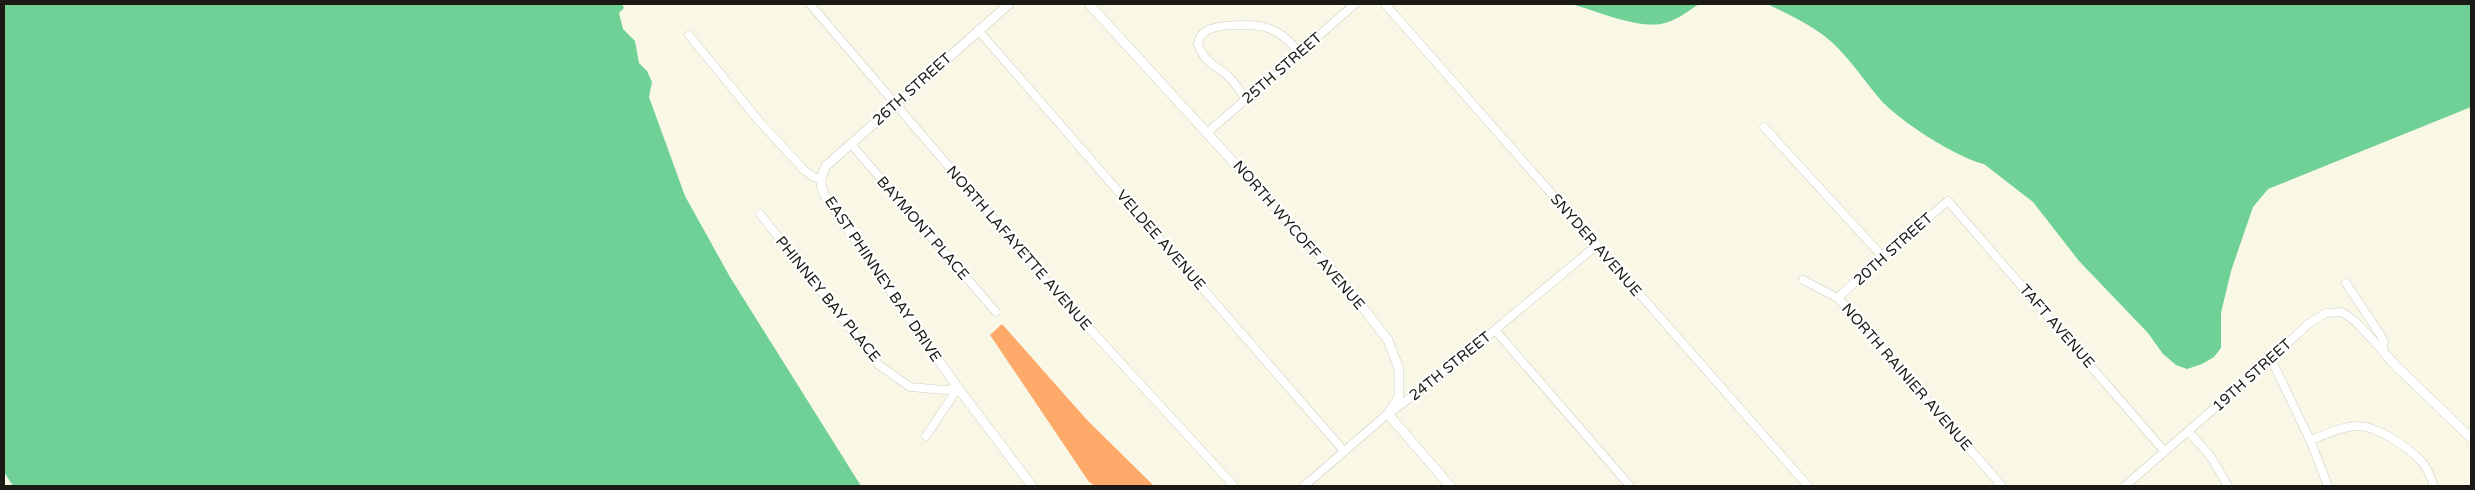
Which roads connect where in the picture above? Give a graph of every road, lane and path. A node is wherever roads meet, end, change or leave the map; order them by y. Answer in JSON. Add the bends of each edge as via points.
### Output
{"nodes":[{"id":1,"x":810,"y":4,"type":"edge"},
{"id":2,"x":1009,"y":4,"type":"edge"},
{"id":3,"x":1089,"y":4,"type":"edge"},
{"id":4,"x":1355,"y":4,"type":"edge"},
{"id":5,"x":1385,"y":4,"type":"edge"},
{"id":6,"x":978,"y":30,"type":"junction"},
{"id":7,"x":689,"y":36,"type":"dead end"},
{"id":8,"x":1300,"y":53,"type":"junction"},
{"id":9,"x":1246,"y":99,"type":"junction"},
{"id":10,"x":895,"y":103,"type":"junction"},
{"id":11,"x":1764,"y":127,"type":"dead end"},
{"id":12,"x":1208,"y":132,"type":"junction"},
{"id":13,"x":851,"y":144,"type":"junction"},
{"id":14,"x":820,"y":179,"type":"junction"},
{"id":15,"x":1948,"y":200,"type":"joint"},
{"id":16,"x":760,"y":214,"type":"dead end"},
{"id":17,"x":1596,"y":246,"type":"junction"},
{"id":18,"x":1882,"y":256,"type":"junction"},
{"id":19,"x":1803,"y":280,"type":"dead end"},
{"id":20,"x":2346,"y":283,"type":"dead end"},
{"id":21,"x":1838,"y":298,"type":"junction"},
{"id":22,"x":996,"y":312,"type":"dead end"},
{"id":23,"x":1494,"y":330,"type":"junction"},
{"id":24,"x":2382,"y":350,"type":"junction"},
{"id":25,"x":2271,"y":360,"type":"junction"},
{"id":26,"x":958,"y":388,"type":"junction"},
{"id":27,"x":1388,"y":414,"type":"junction"},
{"id":28,"x":2189,"y":432,"type":"junction"},
{"id":29,"x":926,"y":436,"type":"dead end"},
{"id":30,"x":2471,"y":438,"type":"edge"},
{"id":31,"x":2310,"y":440,"type":"junction"},
{"id":32,"x":1344,"y":451,"type":"junction"},
{"id":33,"x":2165,"y":452,"type":"junction"},
{"id":34,"x":1032,"y":486,"type":"edge"},
{"id":35,"x":1234,"y":486,"type":"edge"},
{"id":36,"x":1304,"y":486,"type":"edge"},
{"id":37,"x":1450,"y":486,"type":"edge"},
{"id":38,"x":1630,"y":486,"type":"edge"},
{"id":39,"x":1808,"y":486,"type":"edge"},
{"id":40,"x":2002,"y":486,"type":"edge"},
{"id":41,"x":2125,"y":486,"type":"edge"},
{"id":42,"x":2228,"y":486,"type":"edge"},
{"id":43,"x":2328,"y":486,"type":"edge"},
{"id":44,"x":2434,"y":486,"type":"edge"}],
"edges":[{"from":1,"to":10,"type":"street","name":"NORTH LAFAYETTE AVENUE"},
{"from":2,"to":6,"type":"street","name":"26TH STREET"},
{"from":3,"to":12,"type":"street","name":"NORTH WYCOFF AVENUE"},
{"from":4,"to":8,"type":"street","name":"25TH STREET"},
{"from":5,"to":17,"type":"street","name":"SNYDER AVENUE"},
{"from":6,"to":10,"type":"street","name":"26TH STREET"},
{"from":6,"to":32,"type":"street","name":"VELDEE AVENUE"},
{"from":7,"to":14,"type":"street","name":"EAST PHINNEY BAY DRIVE","via":[[805,171]]},
{"from":8,"to":9,"type":"street","name":"25TH STREET"},
{"from":8,"to":9,"type":"street","via":[[1281,34],[1260,25],[1207,30],[1200,36],[1198,44],[1205,58],[1227,75]]},
{"from":9,"to":12,"type":"street","name":"25TH STREET"},
{"from":10,"to":13,"type":"street","name":"26TH STREET"},
{"from":10,"to":35,"type":"street","name":"NORTH LAFAYETTE AVENUE","via":[[1056,292]]},
{"from":11,"to":18,"type":"street"},
{"from":12,"to":27,"type":"street","name":"NORTH WYCOFF AVENUE","via":[[1344,283],[1388,340],[1399,369],[1399,397]]},
{"from":13,"to":14,"type":"street","name":"26TH STREET","via":[[826,166]]},
{"from":13,"to":22,"type":"street","name":"BAYMONT PLACE"},
{"from":14,"to":26,"type":"street","name":"EAST PHINNEY BAY DRIVE","via":[[825,196]]},
{"from":15,"to":18,"type":"street","name":"20TH STREET"},
{"from":15,"to":33,"type":"street","name":"TAFT AVENUE"},
{"from":16,"to":26,"type":"street","name":"PHINNEY BAY PLACE","via":[[879,365],[910,387]]},
{"from":17,"to":23,"type":"street","name":"24TH STREET"},
{"from":17,"to":39,"type":"street","name":"SNYDER AVENUE"},
{"from":18,"to":21,"type":"street","name":"20TH STREET"},
{"from":19,"to":21,"type":"street","name":"NORTH RAINIER AVENUE"},
{"from":20,"to":24,"type":"street","via":[[2381,336],[2384,342]]},
{"from":21,"to":40,"type":"street","name":"NORTH RAINIER AVENUE"},
{"from":23,"to":27,"type":"street","name":"24TH STREET"},
{"from":23,"to":38,"type":"street"},
{"from":24,"to":25,"type":"street","name":"19TH STREET","via":[[2342,312],[2326,313],[2308,324]]},
{"from":24,"to":30,"type":"street"},
{"from":25,"to":28,"type":"street","name":"19TH STREET"},
{"from":25,"to":31,"type":"street"},
{"from":26,"to":29,"type":"street"},
{"from":26,"to":34,"type":"street","name":"EAST PHINNEY BAY DRIVE"},
{"from":27,"to":32,"type":"street","name":"24TH STREET"},
{"from":27,"to":37,"type":"street"},
{"from":28,"to":33,"type":"street","name":"19TH STREET"},
{"from":28,"to":42,"type":"street","via":[[2211,457]]},
{"from":31,"to":43,"type":"street"},
{"from":31,"to":44,"type":"street","via":[[2353,427],[2369,428],[2390,438],[2422,462]]},
{"from":32,"to":36,"type":"street","name":"24TH STREET"},
{"from":33,"to":41,"type":"street","name":"19TH STREET"}]}
